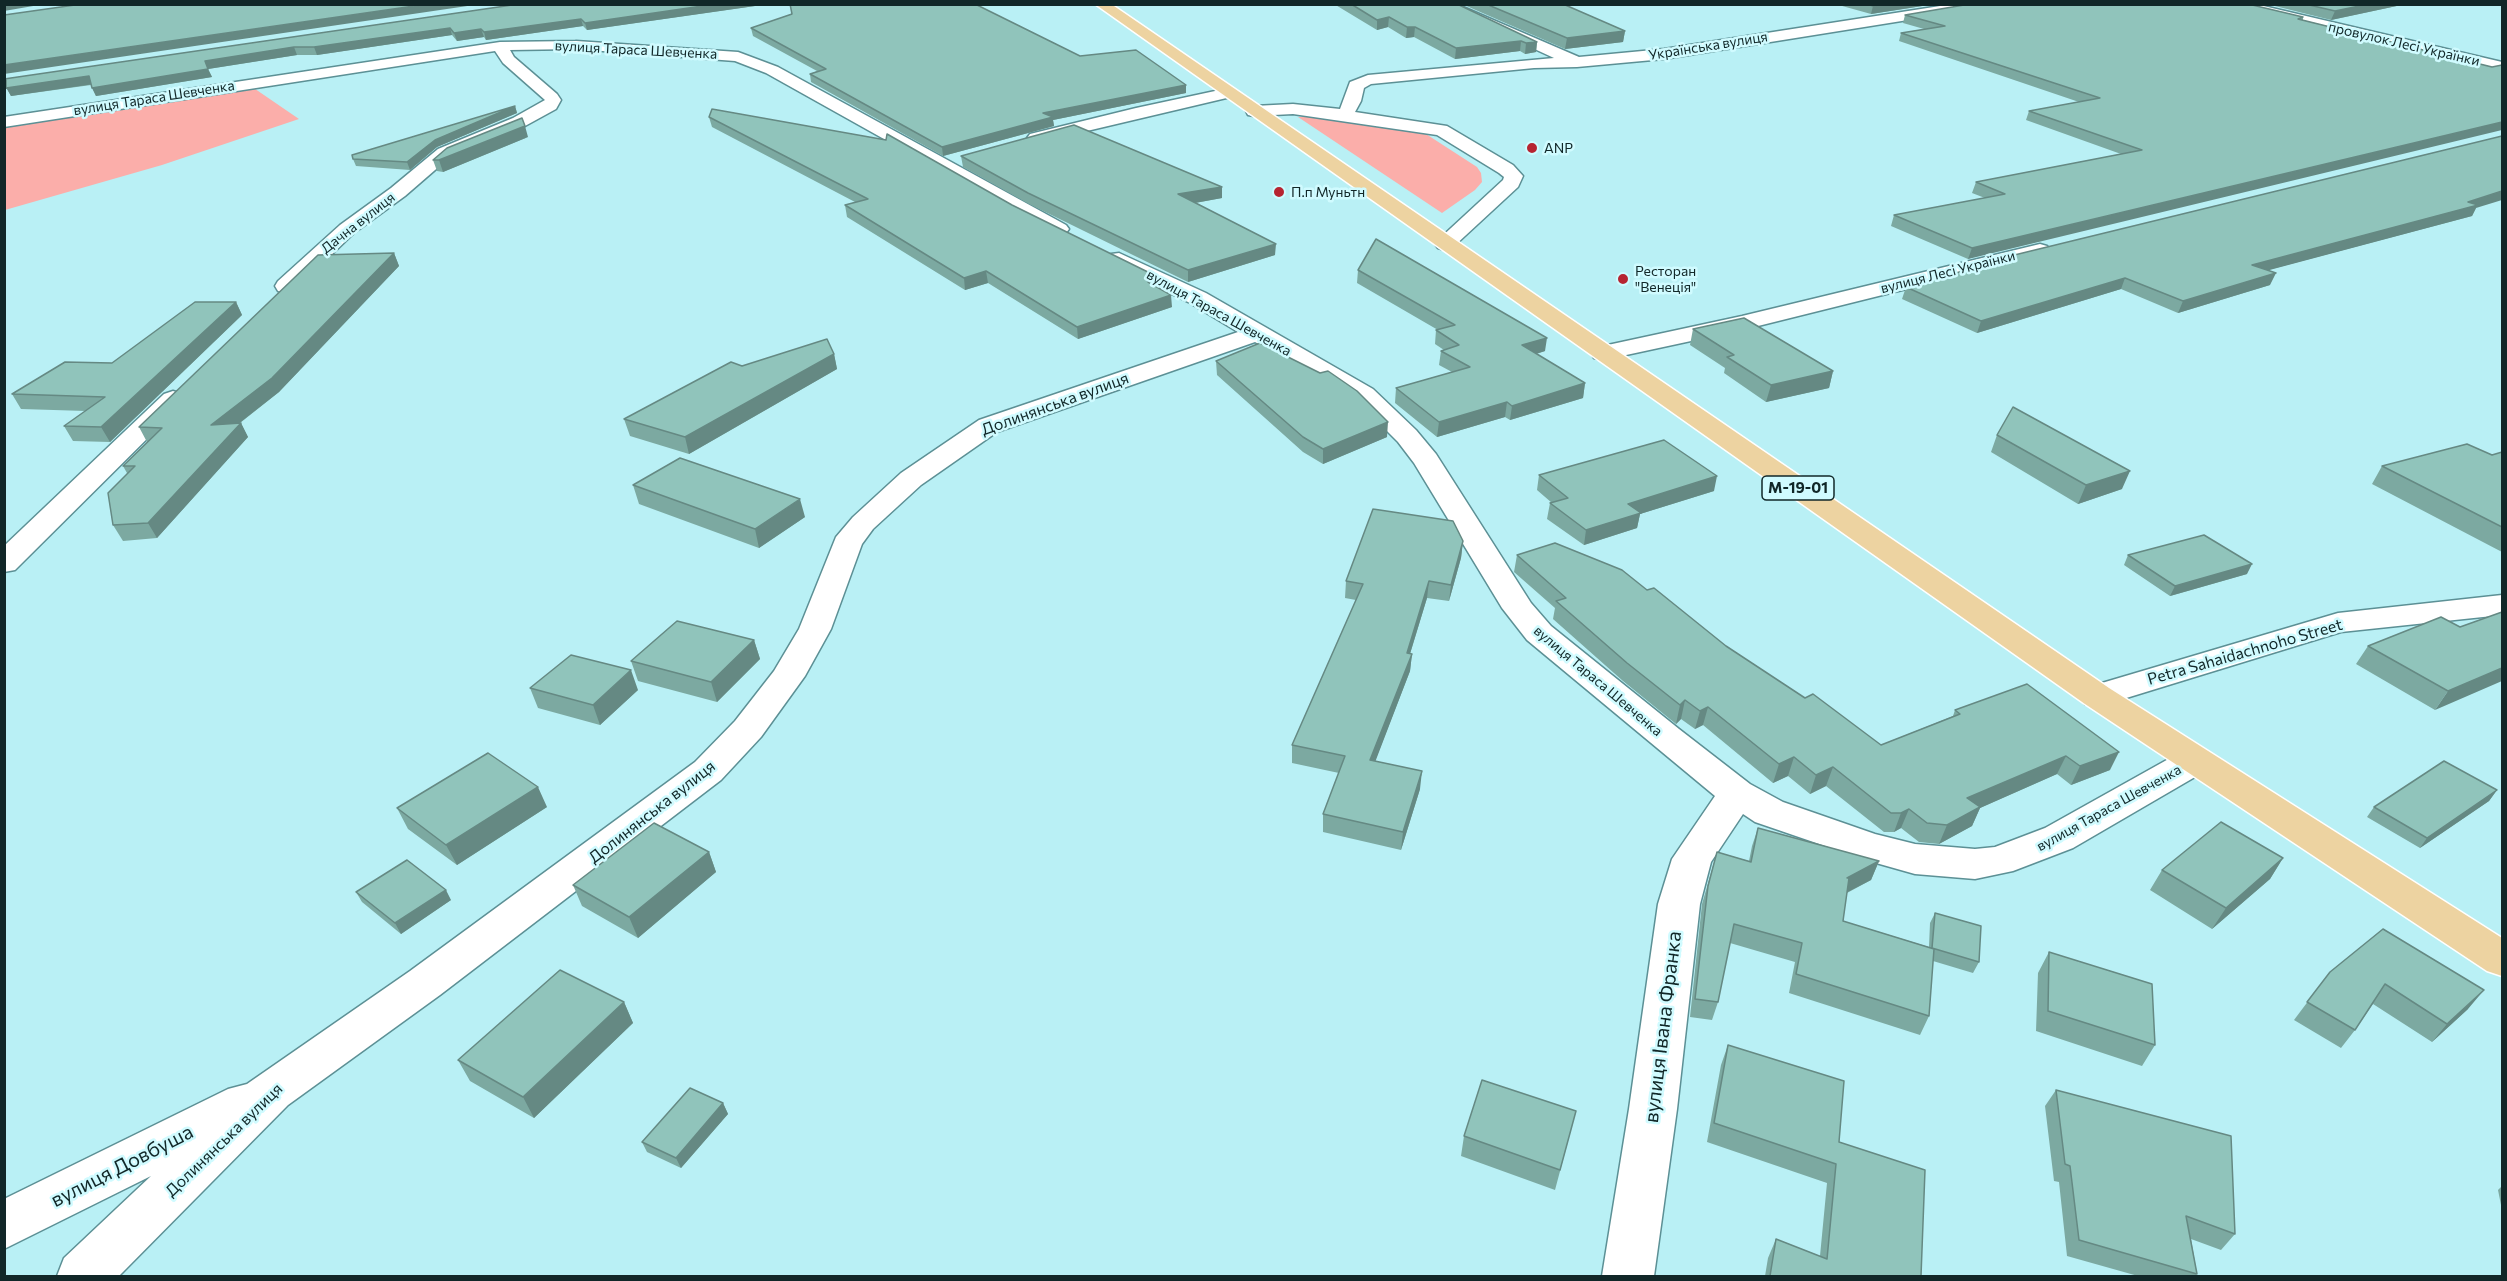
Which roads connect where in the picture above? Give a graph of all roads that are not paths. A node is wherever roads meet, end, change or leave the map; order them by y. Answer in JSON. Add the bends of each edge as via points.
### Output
{"nodes":[{"id":1,"x":1101,"y":4,"type":"edge"},
{"id":2,"x":1443,"y":4,"type":"edge"},
{"id":3,"x":1983,"y":4,"type":"edge"},
{"id":4,"x":2235,"y":4,"type":"edge"},
{"id":5,"x":500,"y":46,"type":"junction"},
{"id":6,"x":1577,"y":62,"type":"junction"},
{"id":7,"x":2502,"y":67,"type":"edge"},
{"id":8,"x":1229,"y":93,"type":"junction"},
{"id":9,"x":1254,"y":111,"type":"junction"},
{"id":10,"x":1345,"y":115,"type":"junction"},
{"id":11,"x":4,"y":122,"type":"edge"},
{"id":12,"x":1021,"y":142,"type":"edge"},
{"id":13,"x":1445,"y":244,"type":"junction"},
{"id":14,"x":2055,"y":246,"type":"edge"},
{"id":15,"x":271,"y":303,"type":"edge"},
{"id":16,"x":1257,"y":334,"type":"junction"},
{"id":17,"x":1603,"y":353,"type":"junction"},
{"id":18,"x":190,"y":383,"type":"edge"},
{"id":19,"x":4,"y":563,"type":"edge"},
{"id":20,"x":2502,"y":606,"type":"edge"},
{"id":21,"x":2097,"y":696,"type":"junction"},
{"id":22,"x":2194,"y":761,"type":"junction"},
{"id":23,"x":1737,"y":793,"type":"junction"},
{"id":24,"x":2502,"y":959,"type":"edge"},
{"id":25,"x":271,"y":1091,"type":"junction"},
{"id":26,"x":4,"y":1225,"type":"edge"},
{"id":27,"x":83,"y":1276,"type":"edge"},
{"id":28,"x":1628,"y":1276,"type":"edge"}],
"edges":[{"from":1,"to":8,"type":"main road","number":"М-19-01"},
{"from":2,"to":6,"type":"street","name":"Українська вулиця"},
{"from":3,"to":6,"type":"street","name":"Українська вулиця","via":[[1664,54]]},
{"from":4,"to":7,"type":"street","name":"провулок Лесі Українки"},
{"from":5,"to":11,"type":"street","name":"вулиця Тараса Шевченка"},
{"from":5,"to":15,"type":"street","name":"Дачна вулиця","via":[[508,60],[551,97],[550,105],[438,158],[347,229]]},
{"from":5,"to":16,"type":"street","name":"вулиця Тараса Шевченка","via":[[576,45],[738,57],[783,75],[953,160],[1021,210],[1198,298]]},
{"from":6,"to":10,"type":"street","via":[[1368,80],[1356,85]]},
{"from":8,"to":9,"type":"main road","number":"М-19-01"},
{"from":8,"to":12,"type":"street"},
{"from":9,"to":10,"type":"street","via":[[1293,109]]},
{"from":9,"to":13,"type":"main road","number":"М-19-01"},
{"from":10,"to":13,"type":"street","via":[[1441,130],[1514,177]]},
{"from":13,"to":17,"type":"main road","number":"М-19-01"},
{"from":14,"to":17,"type":"street","name":"вулиця Лесі Українки"},
{"from":16,"to":23,"type":"street","name":"вулиця Тараса Шевченка","via":[[1352,385],[1384,414],[1439,478],[1528,622]]},
{"from":16,"to":25,"type":"street","name":"Долинянська вулиця","via":[[988,426],[919,473],[863,523],[847,543],[814,629],[793,668],[748,729],[708,771],[462,956]]},
{"from":17,"to":21,"type":"main road","number":"М-19-01"},
{"from":18,"to":19,"type":"street"},
{"from":20,"to":21,"type":"street","name":"Petra Sahaidachnoho Street","via":[[2338,623]]},
{"from":21,"to":22,"type":"main road","number":"М-19-01"},
{"from":22,"to":23,"type":"street","name":"вулиця Тараса Шевченка","via":[[2059,838],[2008,858],[1975,864],[1915,859],[1869,847],[1769,812]]},
{"from":22,"to":24,"type":"main road","number":"М-19-01"},
{"from":23,"to":28,"type":"street","name":"вулиця Івана Франка","via":[[1692,859],[1679,904]]},
{"from":25,"to":26,"type":"street","name":"вулиця Довбуша"},
{"from":25,"to":27,"type":"street","name":"Долинянська вулиця"}]}
